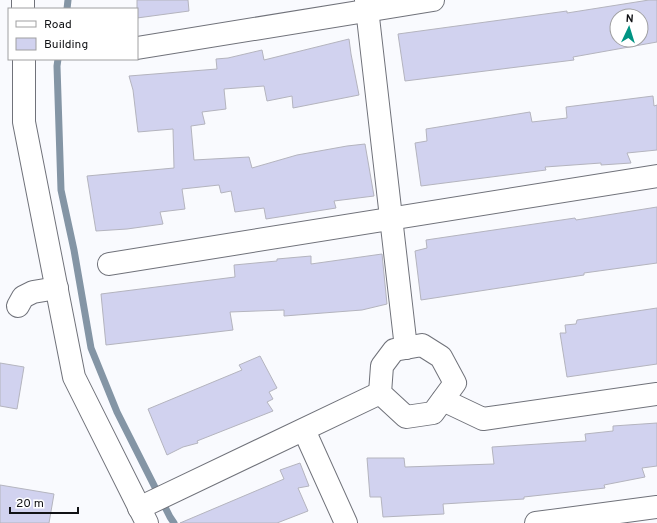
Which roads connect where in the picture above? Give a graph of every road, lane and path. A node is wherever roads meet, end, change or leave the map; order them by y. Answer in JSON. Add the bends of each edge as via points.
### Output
{"nodes":[{"id":1,"x":433,"y":0,"type":"edge"},
{"id":2,"x":366,"y":5,"type":"edge"},
{"id":3,"x":138,"y":48,"type":"edge"},
{"id":4,"x":24,"y":60,"type":"edge"},
{"id":5,"x":657,"y":176,"type":"edge"},
{"id":6,"x":391,"y":219,"type":"junction"},
{"id":7,"x":109,"y":264,"type":"dead end"},
{"id":8,"x":57,"y":288,"type":"junction"},
{"id":9,"x":18,"y":306,"type":"dead end"},
{"id":10,"x":406,"y":348,"type":"junction"},
{"id":11,"x":380,"y":393,"type":"junction"},
{"id":12,"x":657,"y":394,"type":"edge"},
{"id":13,"x":443,"y":400,"type":"junction"},
{"id":14,"x":304,"y":430,"type":"junction"},
{"id":15,"x":657,"y":507,"type":"edge"},
{"id":16,"x":143,"y":515,"type":"edge"},
{"id":17,"x":345,"y":523,"type":"edge"},
{"id":18,"x":536,"y":523,"type":"edge"}],
"edges":[{"from":1,"to":2,"type":"street"},
{"from":2,"to":3,"type":"street"},
{"from":2,"to":6,"type":"street"},
{"from":4,"to":8,"type":"street","via":[[24,122]]},
{"from":5,"to":6,"type":"street"},
{"from":6,"to":7,"type":"street"},
{"from":6,"to":10,"type":"street"},
{"from":8,"to":9,"type":"street","via":[[33,292],[23,297]]},
{"from":8,"to":16,"type":"street","via":[[74,377]]},
{"from":10,"to":11,"type":"street","via":[[394,350],[382,366]]},
{"from":10,"to":13,"type":"street","via":[[422,345],[441,357],[455,383]]},
{"from":11,"to":13,"type":"street","via":[[406,417],[433,413]]},
{"from":11,"to":14,"type":"street"},
{"from":12,"to":13,"type":"street","via":[[483,419]]},
{"from":14,"to":16,"type":"street"},
{"from":14,"to":17,"type":"street"},
{"from":15,"to":18,"type":"street"}]}
